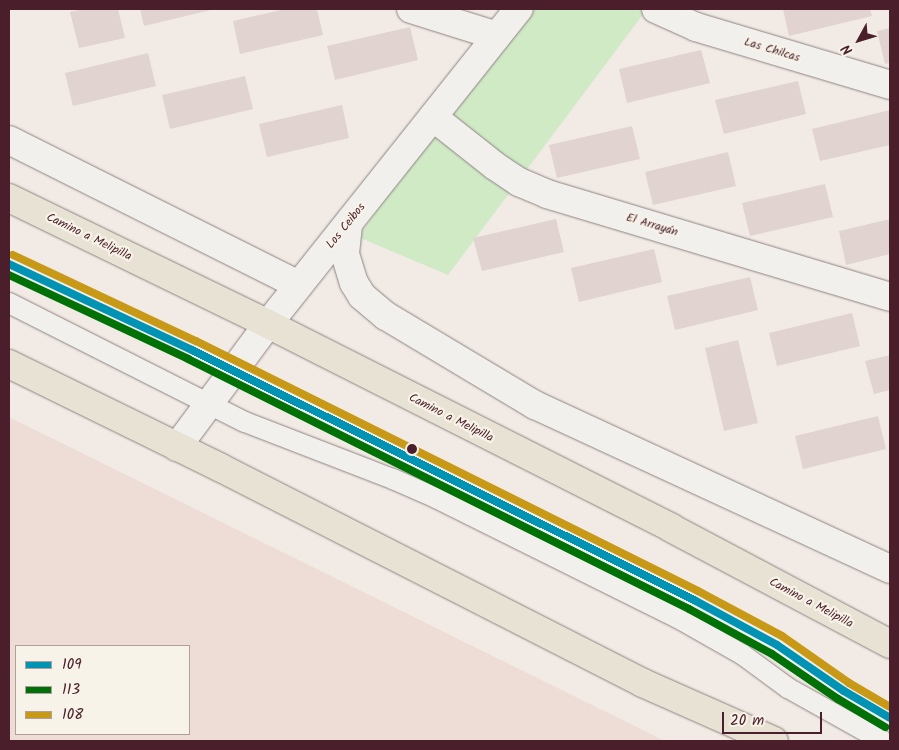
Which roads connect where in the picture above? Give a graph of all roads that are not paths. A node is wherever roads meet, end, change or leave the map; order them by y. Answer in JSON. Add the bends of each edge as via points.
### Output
{"nodes":[{"id":1,"x":410,"y":9,"type":"edge"},
{"id":2,"x":519,"y":9,"type":"edge"},
{"id":3,"x":656,"y":9,"type":"edge"},
{"id":4,"x":497,"y":36,"type":"junction"},
{"id":5,"x":890,"y":85,"type":"edge"},
{"id":6,"x":433,"y":117,"type":"junction"},
{"id":7,"x":9,"y":140,"type":"edge"},
{"id":8,"x":9,"y":198,"type":"edge"},
{"id":9,"x":348,"y":225,"type":"junction"},
{"id":10,"x":9,"y":264,"type":"edge"},
{"id":11,"x":299,"y":285,"type":"junction"},
{"id":12,"x":890,"y":296,"type":"edge"},
{"id":13,"x":9,"y":303,"type":"edge"},
{"id":14,"x":268,"y":324,"type":"junction"},
{"id":15,"x":9,"y":364,"type":"edge"},
{"id":16,"x":233,"y":371,"type":"junction"},
{"id":17,"x":208,"y":404,"type":"junction"},
{"id":18,"x":177,"y":447,"type":"junction"},
{"id":19,"x":890,"y":569,"type":"edge"},
{"id":20,"x":890,"y":644,"type":"edge"},
{"id":21,"x":890,"y":718,"type":"edge"},
{"id":22,"x":774,"y":741,"type":"edge"},
{"id":23,"x":883,"y":741,"type":"edge"}],
"edges":[{"from":1,"to":4,"type":"street"},
{"from":2,"to":4,"type":"street","name":"Los Ceibos"},
{"from":3,"to":5,"type":"street","name":"Las Chilcas","via":[[696,27]]},
{"from":4,"to":6,"type":"street","name":"Los Ceibos"},
{"from":6,"to":9,"type":"street","name":"Los Ceibos"},
{"from":6,"to":12,"type":"street","name":"El Arrayán","via":[[495,166],[519,182],[547,194]]},
{"from":7,"to":11,"type":"street"},
{"from":8,"to":14,"type":"main road","name":"Camino a Melipilla"},
{"from":9,"to":11,"type":"street","name":"Los Ceibos"},
{"from":9,"to":19,"type":"street","via":[[345,254],[354,283],[362,296],[386,316],[535,405]]},
{"from":10,"to":16,"type":"lane"},
{"from":11,"to":14,"type":"street","name":"Los Ceibos"},
{"from":13,"to":17,"type":"lane"},
{"from":14,"to":16,"type":"street","name":"Los Ceibos"},
{"from":14,"to":20,"type":"main road","name":"Camino a Melipilla","via":[[671,528]]},
{"from":15,"to":18,"type":"main road"},
{"from":16,"to":17,"type":"street","name":"Los Ceibos"},
{"from":16,"to":21,"type":"lane","via":[[756,632]]},
{"from":17,"to":18,"type":"street","name":"Los Ceibos"},
{"from":17,"to":23,"type":"lane","via":[[279,436],[436,498],[660,609],[743,655],[788,688]]},
{"from":18,"to":22,"type":"main road","via":[[643,683]]}]}
